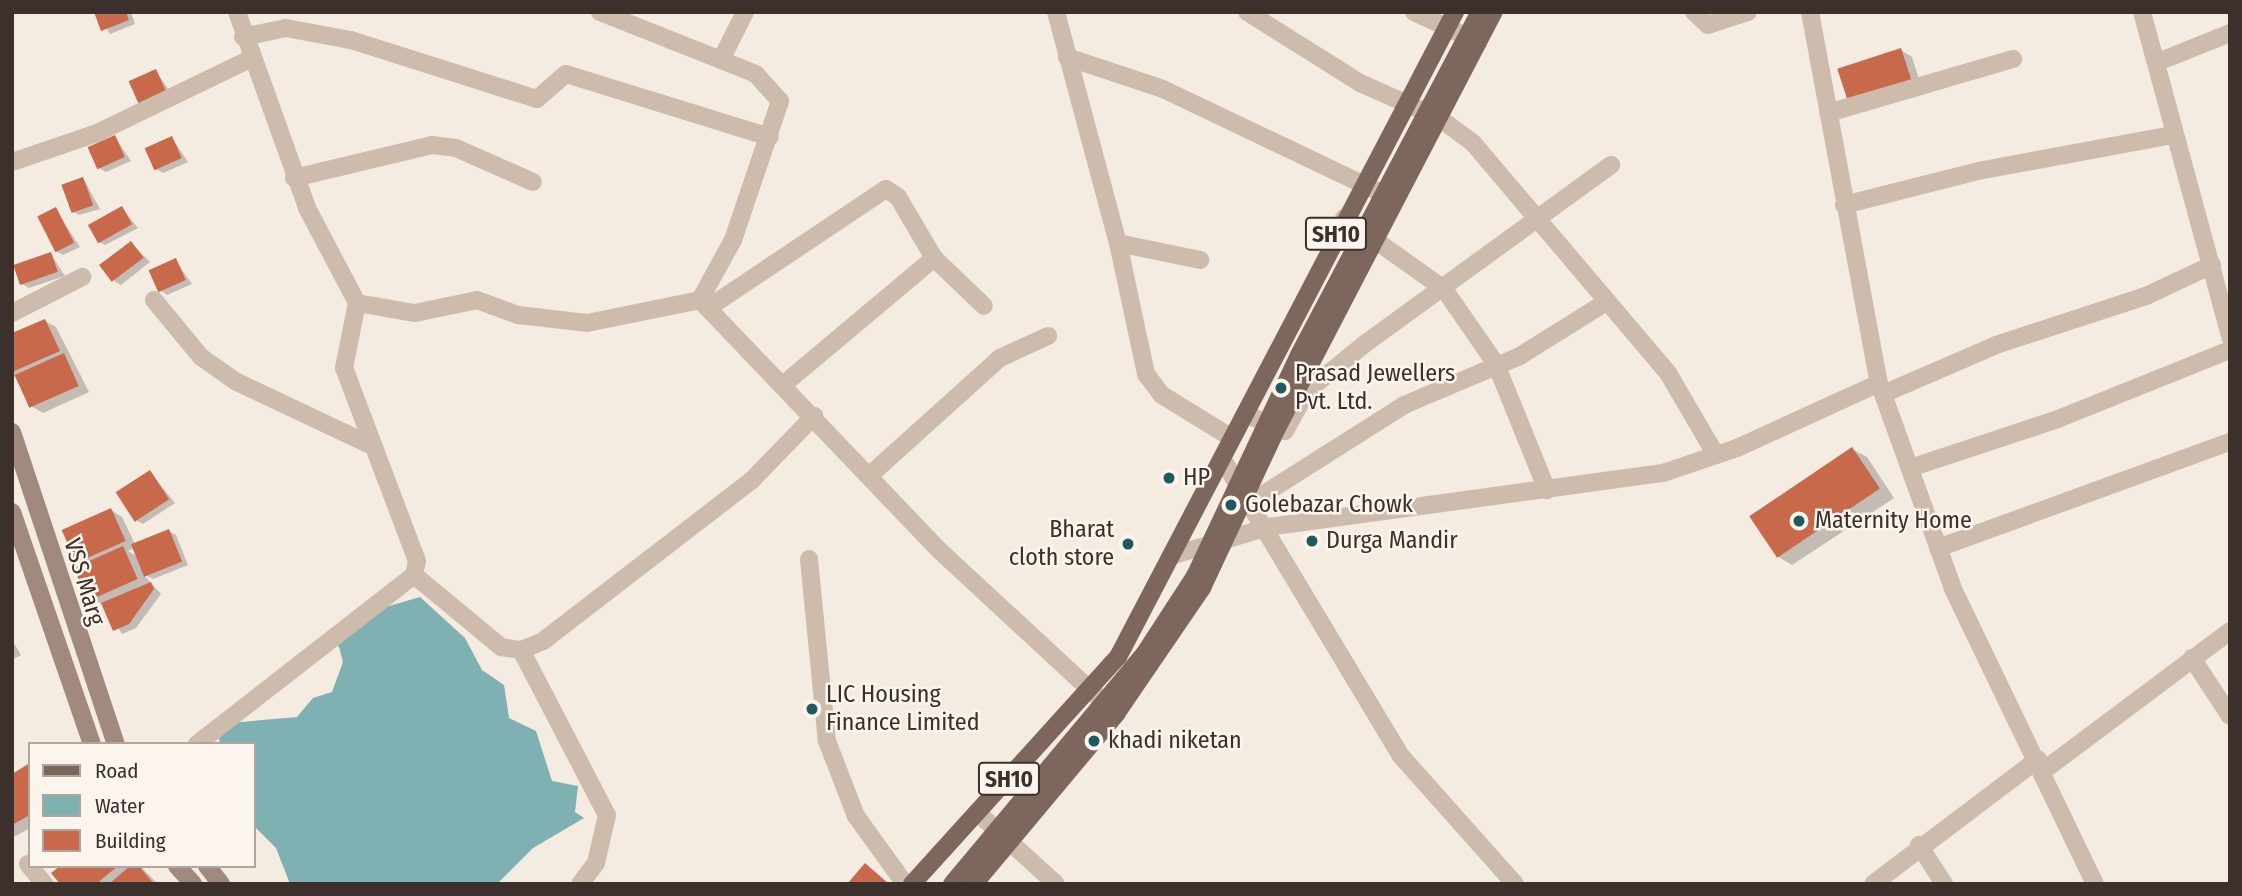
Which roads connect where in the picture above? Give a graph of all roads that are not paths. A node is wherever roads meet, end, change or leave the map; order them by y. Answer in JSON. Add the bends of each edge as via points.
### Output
{"nodes":[{"id":1,"x":237,"y":12,"type":"edge"},
{"id":2,"x":600,"y":12,"type":"edge"},
{"id":3,"x":745,"y":12,"type":"edge"},
{"id":4,"x":1056,"y":12,"type":"edge"},
{"id":5,"x":1247,"y":12,"type":"edge"},
{"id":6,"x":1414,"y":12,"type":"edge"},
{"id":7,"x":1480,"y":12,"type":"edge"},
{"id":8,"x":1494,"y":12,"type":"edge"},
{"id":9,"x":1694,"y":12,"type":"edge"},
{"id":10,"x":1748,"y":12,"type":"edge"},
{"id":11,"x":1810,"y":12,"type":"edge"},
{"id":12,"x":2142,"y":12,"type":"edge"},
{"id":13,"x":1451,"y":19,"type":"edge"},
{"id":14,"x":2230,"y":33,"type":"edge"},
{"id":15,"x":243,"y":37,"type":"junction"},
{"id":16,"x":1478,"y":42,"type":"junction"},
{"id":17,"x":1067,"y":57,"type":"junction"},
{"id":18,"x":250,"y":59,"type":"junction"},
{"id":19,"x":721,"y":60,"type":"junction"},
{"id":20,"x":2013,"y":60,"type":"dead end"},
{"id":21,"x":2158,"y":62,"type":"junction"},
{"id":22,"x":1406,"y":105,"type":"junction"},
{"id":23,"x":1828,"y":113,"type":"junction"},
{"id":24,"x":1439,"y":118,"type":"junction"},
{"id":25,"x":2172,"y":135,"type":"junction"},
{"id":26,"x":769,"y":137,"type":"junction"},
{"id":27,"x":12,"y":162,"type":"edge"},
{"id":28,"x":1611,"y":165,"type":"dead end"},
{"id":29,"x":294,"y":178,"type":"junction"},
{"id":30,"x":534,"y":182,"type":"dead end"},
{"id":31,"x":1362,"y":183,"type":"junction"},
{"id":32,"x":1394,"y":199,"type":"junction"},
{"id":33,"x":1844,"y":205,"type":"junction"},
{"id":34,"x":1534,"y":216,"type":"junction"},
{"id":35,"x":1344,"y":218,"type":"junction"},
{"id":36,"x":1375,"y":236,"type":"junction"},
{"id":37,"x":1118,"y":243,"type":"junction"},
{"id":38,"x":934,"y":258,"type":"junction"},
{"id":39,"x":1200,"y":260,"type":"dead end"},
{"id":40,"x":2212,"y":265,"type":"junction"},
{"id":41,"x":82,"y":277,"type":"dead end"},
{"id":42,"x":1444,"y":289,"type":"junction"},
{"id":43,"x":2225,"y":297,"type":"edge"},
{"id":44,"x":154,"y":300,"type":"dead end"},
{"id":45,"x":1606,"y":302,"type":"junction"},
{"id":46,"x":357,"y":303,"type":"junction"},
{"id":47,"x":704,"y":304,"type":"junction"},
{"id":48,"x":984,"y":306,"type":"dead end"},
{"id":49,"x":12,"y":313,"type":"edge"},
{"id":50,"x":1048,"y":336,"type":"dead end"},
{"id":51,"x":2230,"y":337,"type":"edge"},
{"id":52,"x":2230,"y":350,"type":"edge"},
{"id":53,"x":1496,"y":364,"type":"junction"},
{"id":54,"x":784,"y":384,"type":"junction"},
{"id":55,"x":1881,"y":388,"type":"junction"},
{"id":56,"x":1245,"y":414,"type":"junction"},
{"id":57,"x":814,"y":416,"type":"junction"},
{"id":58,"x":1277,"y":428,"type":"junction"},
{"id":59,"x":12,"y":432,"type":"edge"},
{"id":60,"x":1232,"y":438,"type":"junction"},
{"id":61,"x":2230,"y":442,"type":"edge"},
{"id":62,"x":368,"y":444,"type":"junction"},
{"id":63,"x":1716,"y":455,"type":"junction"},
{"id":64,"x":1223,"y":460,"type":"junction"},
{"id":65,"x":1909,"y":468,"type":"junction"},
{"id":66,"x":870,"y":475,"type":"junction"},
{"id":67,"x":1547,"y":490,"type":"junction"},
{"id":68,"x":1250,"y":497,"type":"junction"},
{"id":69,"x":12,"y":512,"type":"edge"},
{"id":70,"x":1268,"y":527,"type":"junction"},
{"id":71,"x":1226,"y":540,"type":"junction"},
{"id":72,"x":1938,"y":548,"type":"junction"},
{"id":73,"x":1174,"y":555,"type":"junction"},
{"id":74,"x":809,"y":559,"type":"dead end"},
{"id":75,"x":414,"y":575,"type":"junction"},
{"id":76,"x":2230,"y":631,"type":"edge"},
{"id":77,"x":521,"y":650,"type":"junction"},
{"id":78,"x":2192,"y":658,"type":"junction"},
{"id":79,"x":1091,"y":691,"type":"junction"},
{"id":80,"x":1116,"y":714,"type":"junction"},
{"id":81,"x":2230,"y":716,"type":"edge"},
{"id":82,"x":113,"y":739,"type":"edge"},
{"id":83,"x":91,"y":742,"type":"edge"},
{"id":84,"x":200,"y":742,"type":"edge"},
{"id":85,"x":2040,"y":765,"type":"junction"},
{"id":86,"x":978,"y":813,"type":"junction"},
{"id":87,"x":1010,"y":844,"type":"junction"},
{"id":88,"x":1919,"y":845,"type":"junction"},
{"id":89,"x":31,"y":868,"type":"edge"},
{"id":90,"x":179,"y":868,"type":"edge"},
{"id":91,"x":208,"y":868,"type":"edge"},
{"id":92,"x":44,"y":884,"type":"edge"},
{"id":93,"x":193,"y":884,"type":"edge"},
{"id":94,"x":221,"y":884,"type":"edge"},
{"id":95,"x":580,"y":884,"type":"edge"},
{"id":96,"x":905,"y":884,"type":"edge"},
{"id":97,"x":912,"y":884,"type":"edge"},
{"id":98,"x":952,"y":884,"type":"edge"},
{"id":99,"x":974,"y":884,"type":"edge"},
{"id":100,"x":1056,"y":884,"type":"edge"},
{"id":101,"x":1516,"y":884,"type":"edge"},
{"id":102,"x":1872,"y":884,"type":"edge"},
{"id":103,"x":1944,"y":884,"type":"edge"},
{"id":104,"x":2095,"y":884,"type":"edge"}],
"edges":[{"from":1,"to":15,"type":"street"},
{"from":2,"to":19,"type":"street"},
{"from":3,"to":19,"type":"street"},
{"from":4,"to":17,"type":"street"},
{"from":5,"to":22,"type":"street"},
{"from":6,"to":13,"type":"street"},
{"from":7,"to":98,"type":"main road","bridge":true,"via":[[1299,355],[1195,576],[1145,653]]},
{"from":8,"to":16,"type":"main road"},
{"from":9,"to":10,"type":"street","via":[[1709,25]]},
{"from":11,"to":23,"type":"street"},
{"from":12,"to":21,"type":"street"},
{"from":13,"to":16,"type":"street"},
{"from":13,"to":22,"type":"main road","number":"SH10"},
{"from":14,"to":21,"type":"street"},
{"from":15,"to":18,"type":"street"},
{"from":15,"to":26,"type":"street","via":[[286,28],[351,40],[537,99],[566,74]]},
{"from":16,"to":24,"type":"main road"},
{"from":17,"to":31,"type":"street","via":[[1163,89]]},
{"from":17,"to":37,"type":"street"},
{"from":18,"to":27,"type":"street","via":[[97,132]]},
{"from":18,"to":29,"type":"street"},
{"from":19,"to":26,"type":"street","via":[[756,74],[780,101]]},
{"from":20,"to":23,"type":"street"},
{"from":21,"to":25,"type":"street"},
{"from":22,"to":24,"type":"street"},
{"from":22,"to":31,"type":"main road","number":"SH10"},
{"from":23,"to":33,"type":"street"},
{"from":24,"to":32,"type":"main road"},
{"from":24,"to":34,"type":"street","via":[[1473,143]]},
{"from":25,"to":33,"type":"street","via":[[1978,171]]},
{"from":25,"to":40,"type":"street"},
{"from":26,"to":47,"type":"street","via":[[733,240]]},
{"from":28,"to":34,"type":"street"},
{"from":29,"to":30,"type":"street","via":[[432,145],[456,148]]},
{"from":29,"to":46,"type":"street"},
{"from":31,"to":32,"type":"street"},
{"from":31,"to":35,"type":"main road","number":"SH10"},
{"from":32,"to":36,"type":"main road"},
{"from":33,"to":55,"type":"street"},
{"from":34,"to":42,"type":"street"},
{"from":34,"to":45,"type":"street"},
{"from":35,"to":36,"type":"street"},
{"from":35,"to":56,"type":"main road","number":"SH10"},
{"from":36,"to":42,"type":"street"},
{"from":36,"to":58,"type":"main road"},
{"from":37,"to":39,"type":"street"},
{"from":37,"to":60,"type":"street","via":[[1153,386]]},
{"from":38,"to":47,"type":"street","via":[[898,197],[877,190]]},
{"from":38,"to":48,"type":"street"},
{"from":38,"to":54,"type":"street"},
{"from":40,"to":43,"type":"street"},
{"from":40,"to":55,"type":"street","via":[[2146,296]]},
{"from":41,"to":49,"type":"street"},
{"from":42,"to":53,"type":"street"},
{"from":42,"to":58,"type":"street","via":[[1307,391],[1285,431]]},
{"from":43,"to":51,"type":"street"},
{"from":44,"to":62,"type":"street","via":[[201,357],[234,382]]},
{"from":45,"to":53,"type":"street"},
{"from":45,"to":63,"type":"street","via":[[1668,373]]},
{"from":46,"to":47,"type":"street","via":[[415,313],[477,300],[517,315],[587,323]]},
{"from":46,"to":62,"type":"street","via":[[344,368]]},
{"from":47,"to":54,"type":"street"},
{"from":50,"to":66,"type":"street","via":[[1000,358]]},
{"from":52,"to":65,"type":"street","via":[[2058,419]]},
{"from":53,"to":67,"type":"street"},
{"from":53,"to":68,"type":"street","via":[[1404,405]]},
{"from":54,"to":57,"type":"street"},
{"from":55,"to":63,"type":"street"},
{"from":55,"to":65,"type":"street"},
{"from":56,"to":58,"type":"street"},
{"from":56,"to":60,"type":"main road","number":"SH10"},
{"from":57,"to":66,"type":"street"},
{"from":57,"to":77,"type":"street","via":[[751,481],[648,564],[543,641]]},
{"from":58,"to":68,"type":"main road"},
{"from":59,"to":82,"type":"main road","name":"VSS Marg","via":[[87,672]]},
{"from":60,"to":64,"type":"main road","number":"SH10"},
{"from":61,"to":72,"type":"street"},
{"from":62,"to":75,"type":"street","via":[[416,561]]},
{"from":63,"to":67,"type":"street","via":[[1663,472]]},
{"from":64,"to":68,"type":"street"},
{"from":64,"to":73,"type":"main road","number":"SH10"},
{"from":65,"to":72,"type":"street"},
{"from":66,"to":79,"type":"street","via":[[939,550]]},
{"from":67,"to":70,"type":"street"},
{"from":68,"to":70,"type":"street"},
{"from":68,"to":71,"type":"main road"},
{"from":69,"to":83,"type":"main road","via":[[68,686]]},
{"from":70,"to":71,"type":"street"},
{"from":70,"to":101,"type":"street","via":[[1357,690],[1401,756]]},
{"from":71,"to":73,"type":"street"},
{"from":71,"to":80,"type":"main road","via":[[1181,619]]},
{"from":72,"to":85,"type":"street"},
{"from":73,"to":79,"type":"main road","number":"SH10","via":[[1131,634]]},
{"from":74,"to":96,"type":"street","via":[[827,741],[856,816]]},
{"from":75,"to":77,"type":"street","via":[[501,647]]},
{"from":75,"to":84,"type":"street"},
{"from":76,"to":78,"type":"street"},
{"from":77,"to":95,"type":"street","via":[[607,815],[596,863]]},
{"from":78,"to":81,"type":"street"},
{"from":78,"to":85,"type":"street"},
{"from":79,"to":80,"type":"street"},
{"from":79,"to":86,"type":"main road","number":"SH10"},
{"from":80,"to":87,"type":"main road"},
{"from":85,"to":88,"type":"street"},
{"from":85,"to":104,"type":"street"},
{"from":86,"to":87,"type":"street"},
{"from":86,"to":97,"type":"main road","number":"SH10"},
{"from":87,"to":99,"type":"main road"},
{"from":87,"to":100,"type":"street"},
{"from":88,"to":102,"type":"street"},
{"from":88,"to":103,"type":"street"},
{"from":89,"to":92,"type":"street"},
{"from":90,"to":93,"type":"main road"},
{"from":91,"to":94,"type":"main road"}]}
